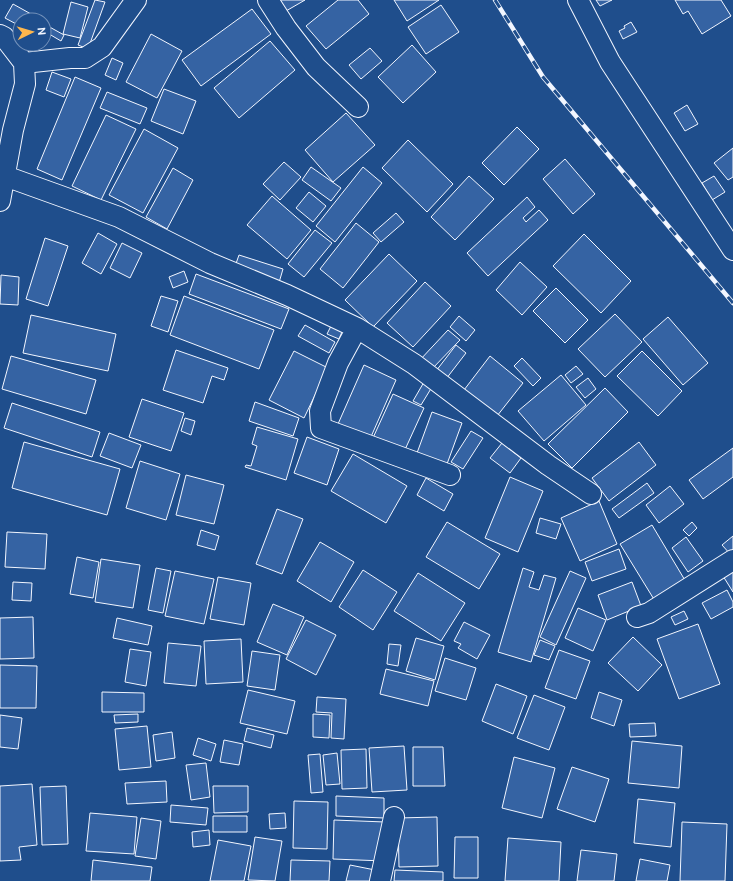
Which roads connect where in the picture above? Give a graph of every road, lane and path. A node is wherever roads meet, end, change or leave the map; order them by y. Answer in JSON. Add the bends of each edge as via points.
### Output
{"nodes":[{"id":1,"x":136,"y":0,"type":"edge"},
{"id":2,"x":268,"y":0,"type":"edge"},
{"id":3,"x":578,"y":0,"type":"edge"},
{"id":4,"x":0,"y":35,"type":"edge"},
{"id":5,"x":24,"y":63,"type":"junction"},
{"id":6,"x":358,"y":107,"type":"dead end"},
{"id":7,"x":5,"y":176,"type":"junction"},
{"id":8,"x":0,"y":201,"type":"edge"},
{"id":9,"x":733,"y":250,"type":"edge"},
{"id":10,"x":357,"y":328,"type":"junction"},
{"id":11,"x":450,"y":475,"type":"dead end"},
{"id":12,"x":591,"y":494,"type":"dead end"},
{"id":13,"x":733,"y":560,"type":"edge"},
{"id":14,"x":637,"y":617,"type":"dead end"},
{"id":15,"x":394,"y":817,"type":"dead end"},
{"id":16,"x":380,"y":881,"type":"edge"}],
"edges":[{"from":1,"to":5,"type":"street","via":[[102,47],[85,58]]},
{"from":2,"to":6,"type":"street","via":[[316,67]]},
{"from":3,"to":9,"type":"street","via":[[610,62]]},
{"from":4,"to":5,"type":"street"},
{"from":5,"to":7,"type":"street","via":[[25,84]]},
{"from":7,"to":8,"type":"street"},
{"from":7,"to":10,"type":"street","via":[[119,217],[210,263]]},
{"from":10,"to":11,"type":"street","via":[[338,363],[320,411],[321,428]]},
{"from":10,"to":12,"type":"street","via":[[414,364],[548,465]]},
{"from":13,"to":14,"type":"street","via":[[649,613]]},
{"from":15,"to":16,"type":"street"}]}
